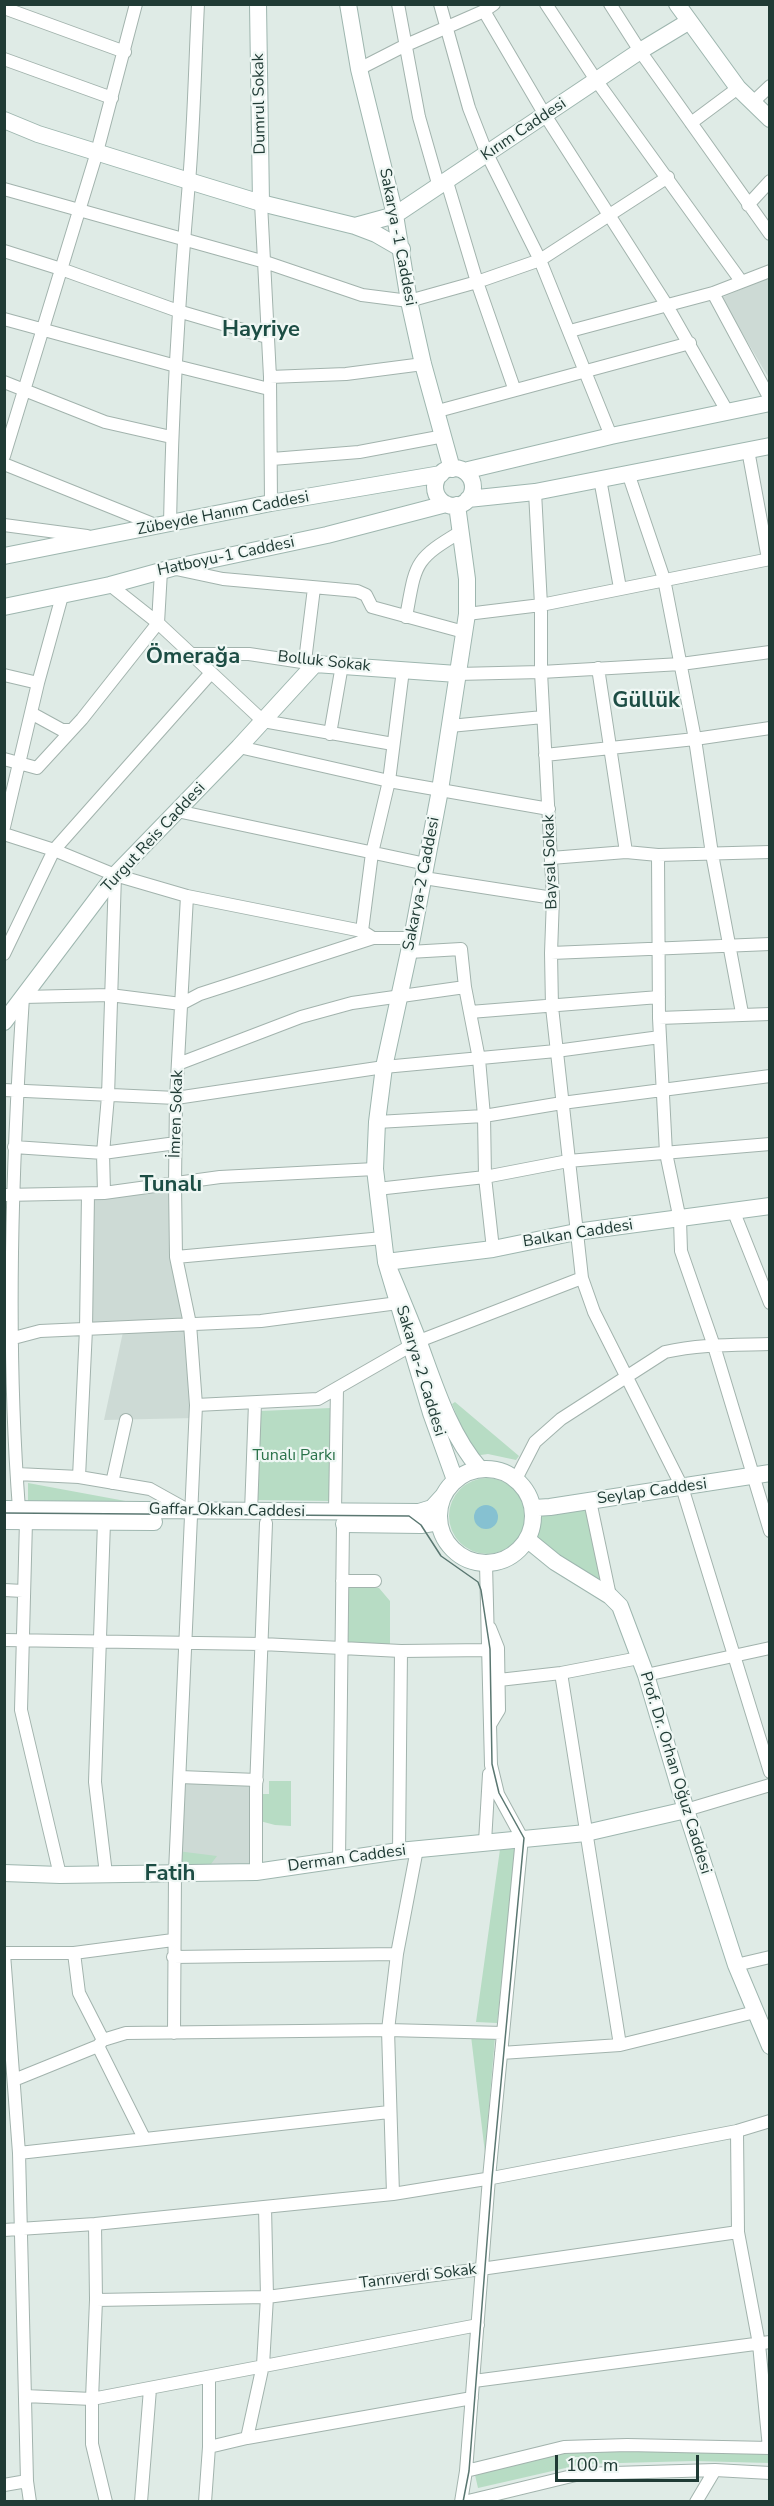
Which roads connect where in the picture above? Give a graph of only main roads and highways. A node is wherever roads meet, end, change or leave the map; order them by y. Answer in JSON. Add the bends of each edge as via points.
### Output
{"nodes":[{"id":1,"x":258,"y":4,"type":"edge"},
{"id":2,"x":348,"y":4,"type":"edge"},
{"id":3,"x":685,"y":11,"type":"edge"},
{"id":4,"x":4,"y":120,"type":"edge"},
{"id":5,"x":770,"y":120,"type":"edge"},
{"id":6,"x":261,"y":203,"type":"junction"},
{"id":7,"x":395,"y":215,"type":"junction"},
{"id":8,"x":355,"y":226,"type":"junction"},
{"id":9,"x":402,"y":249,"type":"junction"},
{"id":10,"x":770,"y":401,"type":"edge"},
{"id":11,"x":770,"y":446,"type":"edge"},
{"id":12,"x":452,"y":471,"type":"junction"},
{"id":13,"x":457,"y":503,"type":"junction"},
{"id":14,"x":4,"y":556,"type":"edge"},
{"id":15,"x":4,"y":607,"type":"edge"},
{"id":16,"x":310,"y":662,"type":"joint"},
{"id":17,"x":457,"y":674,"type":"junction"},
{"id":18,"x":4,"y":1022,"type":"edge"},
{"id":19,"x":770,"y":1206,"type":"edge"},
{"id":20,"x":386,"y":1262,"type":"junction"},
{"id":21,"x":415,"y":1343,"type":"junction"},
{"id":22,"x":480,"y":1469,"type":"junction"},
{"id":23,"x":770,"y":1473,"type":"edge"},
{"id":24,"x":455,"y":1480,"type":"junction"},
{"id":25,"x":443,"y":1496,"type":"junction"},
{"id":26,"x":534,"y":1508,"type":"junction"},
{"id":27,"x":17,"y":1513,"type":"edge"},
{"id":28,"x":192,"y":1517,"type":"junction"},
{"id":29,"x":339,"y":1518,"type":"junction"},
{"id":30,"x":4,"y":1521,"type":"edge"},
{"id":31,"x":440,"y":1522,"type":"junction"},
{"id":32,"x":528,"y":1540,"type":"junction"},
{"id":33,"x":686,"y":1810,"type":"junction"},
{"id":34,"x":4,"y":1873,"type":"edge"},
{"id":35,"x":770,"y":2046,"type":"edge"}],
"edges":[{"from":1,"to":6,"type":"main road","name":"Dumrul Sokak"},
{"from":2,"to":7,"type":"main road","name":"Sakarya -1 Caddesi"},
{"from":3,"to":5,"type":"main road","via":[[738,88]]},
{"from":3,"to":7,"type":"main road","name":"Kırım Caddesi","via":[[640,51]]},
{"from":4,"to":6,"type":"main road","name":"Kırım Caddesi"},
{"from":6,"to":8,"type":"main road","name":"Kırım Caddesi"},
{"from":7,"to":8,"type":"main road","name":"Kırım Caddesi"},
{"from":7,"to":9,"type":"main road","name":"Sakarya -1 Caddesi"},
{"from":8,"to":9,"type":"main road","name":"Kırım Caddesi"},
{"from":9,"to":12,"type":"main road","name":"Sakarya -1 Caddesi","via":[[423,364]]},
{"from":10,"to":12,"type":"main road","name":"Zübeyde Hanım Caddesi"},
{"from":11,"to":13,"type":"main road","name":"Hatboyu-1 Caddesi","via":[[535,492]]},
{"from":12,"to":13,"type":"main road","name":"Sakarya -1 Caddesi","via":[[472,481],[473,487]]},
{"from":12,"to":13,"type":"main road","name":"Sakarya -1 Caddesi","via":[[435,484],[435,490],[441,500]]},
{"from":12,"to":14,"type":"main road","name":"Zübeyde Hanım Caddesi"},
{"from":13,"to":15,"type":"main road","name":"Hatboyu-1 Caddesi"},
{"from":13,"to":17,"type":"main road","name":"Sakarya-2 Caddesi","via":[[467,579],[467,614]]},
{"from":16,"to":17,"type":"main road","name":"Bolluk Sokak"},
{"from":16,"to":18,"type":"main road","name":"Turgut Reis Caddesi","via":[[263,722],[115,875]]},
{"from":17,"to":20,"type":"main road","name":"Sakarya-2 Caddesi","via":[[440,790],[384,1067],[377,1122],[375,1170]]},
{"from":19,"to":20,"type":"main road","name":"Balkan Caddesi"},
{"from":20,"to":21,"type":"main road","name":"Sakarya-2 Caddesi"},
{"from":20,"to":21,"type":"main road","name":"Sakarya-2 Caddesi"},
{"from":21,"to":22,"type":"main road","via":[[466,1453]]},
{"from":21,"to":24,"type":"main road","name":"Sakarya-2 Caddesi","via":[[431,1413]]},
{"from":22,"to":24,"type":"main road"},
{"from":22,"to":26,"type":"main road","via":[[505,1472],[516,1479]]},
{"from":23,"to":26,"type":"main road","name":"Seylap Caddesi"},
{"from":24,"to":25,"type":"main road"},
{"from":25,"to":29,"type":"main road","name":"Gaffar Okkan Caddesi","via":[[432,1508],[420,1512]]},
{"from":25,"to":31,"type":"main road"},
{"from":26,"to":32,"type":"main road"},
{"from":27,"to":28,"type":"main road","name":"Gaffar Okkan Caddesi"},
{"from":27,"to":28,"type":"main road","name":"Gaffar Okkan Caddesi","via":[[104,1522]]},
{"from":27,"to":30,"type":"main road","name":"Gaffar Okkan Caddesi"},
{"from":28,"to":29,"type":"main road","name":"Gaffar Okkan Caddesi","via":[[266,1523]]},
{"from":28,"to":29,"type":"main road","name":"Gaffar Okkan Caddesi","via":[[251,1512]]},
{"from":29,"to":31,"type":"main road","name":"Gaffar Okkan Caddesi","via":[[421,1525]]},
{"from":31,"to":32,"type":"main road","via":[[447,1544],[471,1562],[486,1564],[510,1558]]},
{"from":32,"to":33,"type":"main road","name":"Prof. Dr. Orhan Oğuz Caddesi","via":[[620,1606],[646,1675]]},
{"from":33,"to":34,"type":"main road","name":"Derman Caddesi","via":[[586,1833],[399,1851],[256,1872]]},
{"from":33,"to":35,"type":"main road","name":"Prof. Dr. Orhan Oğuz Caddesi","via":[[736,1965]]}]}
